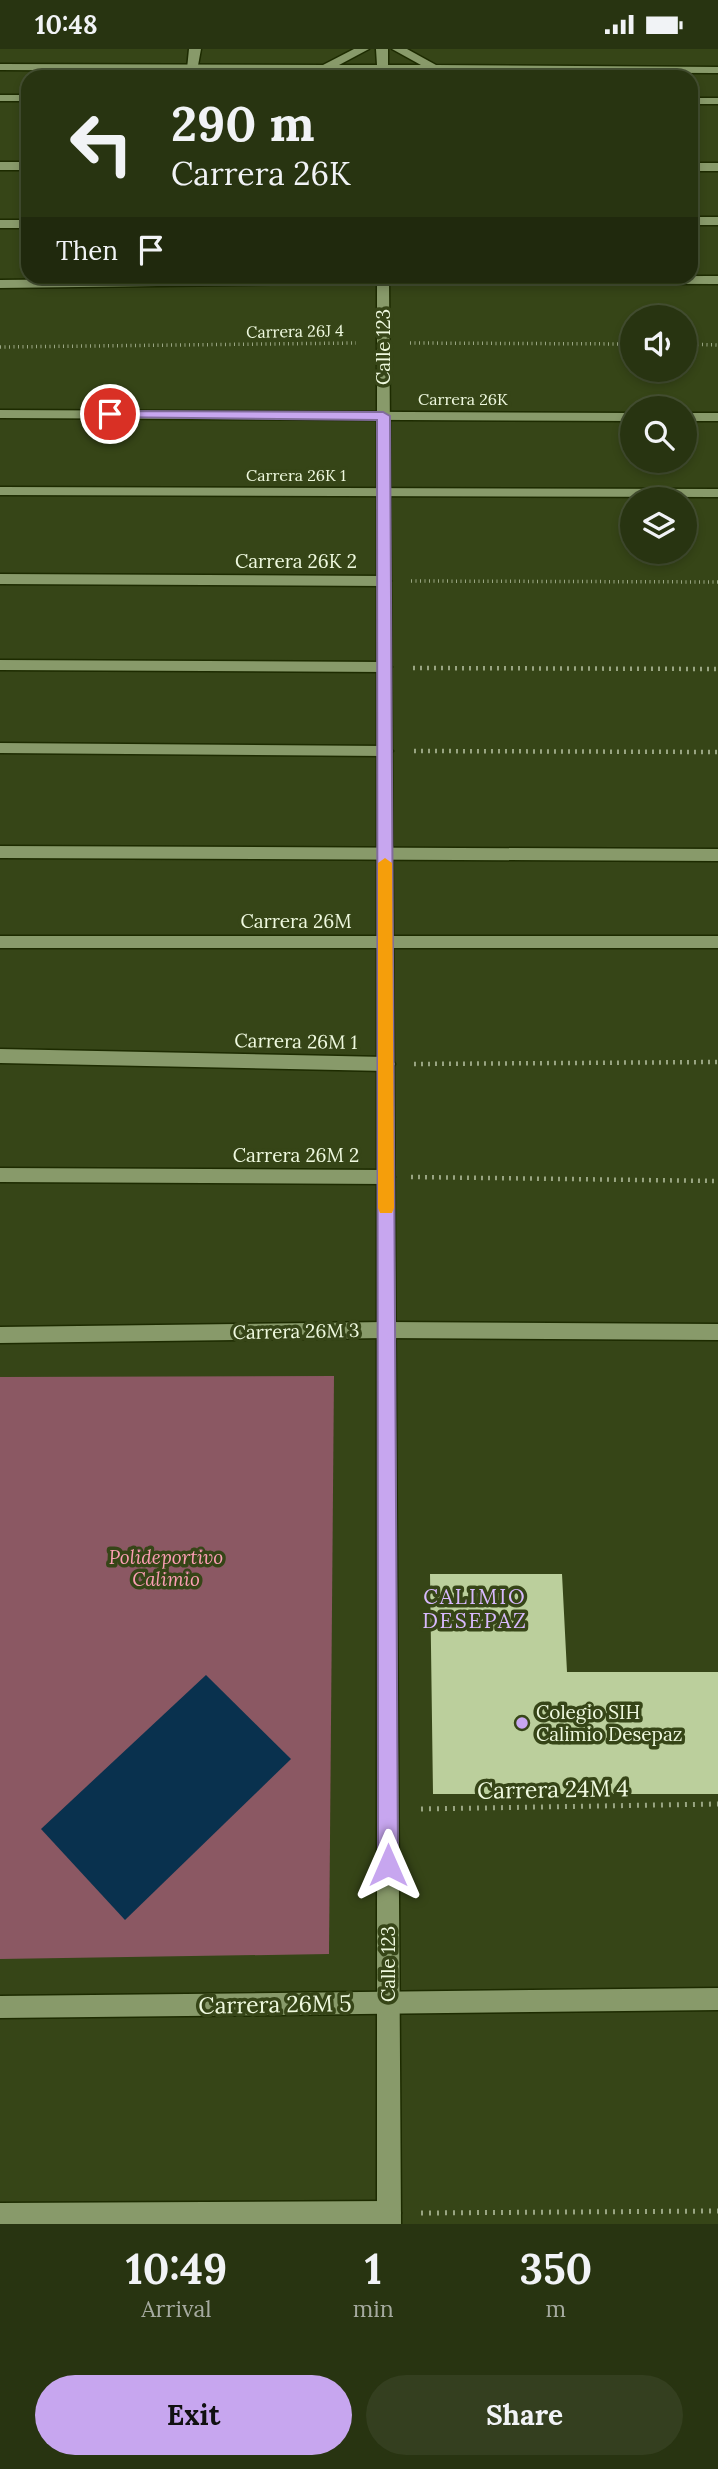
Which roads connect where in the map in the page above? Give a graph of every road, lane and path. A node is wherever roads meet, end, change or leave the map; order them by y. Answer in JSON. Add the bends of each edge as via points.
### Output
{"nodes":[{"id":1,"x":195,"y":49,"type":"edge"},
{"id":2,"x":363,"y":49,"type":"edge"},
{"id":3,"x":382,"y":49,"type":"edge"},
{"id":4,"x":398,"y":49,"type":"edge"},
{"id":5,"x":0,"y":67,"type":"edge"},
{"id":6,"x":193,"y":69,"type":"junction"},
{"id":7,"x":315,"y":70,"type":"joint"},
{"id":8,"x":383,"y":70,"type":"edge"},
{"id":9,"x":441,"y":70,"type":"edge"},
{"id":10,"x":698,"y":70,"type":"edge"},
{"id":11,"x":718,"y":70,"type":"edge"},
{"id":12,"x":0,"y":98,"type":"edge"},
{"id":13,"x":21,"y":98,"type":"edge"},
{"id":14,"x":698,"y":101,"type":"edge"},
{"id":15,"x":718,"y":101,"type":"edge"},
{"id":16,"x":0,"y":166,"type":"edge"},
{"id":17,"x":21,"y":166,"type":"edge"},
{"id":18,"x":698,"y":167,"type":"edge"},
{"id":19,"x":718,"y":167,"type":"edge"},
{"id":20,"x":698,"y":221,"type":"edge"},
{"id":21,"x":718,"y":221,"type":"edge"},
{"id":22,"x":0,"y":224,"type":"edge"},
{"id":23,"x":21,"y":224,"type":"edge"},
{"id":24,"x":698,"y":280,"type":"edge"},
{"id":25,"x":718,"y":280,"type":"edge"},
{"id":26,"x":0,"y":284,"type":"edge"},
{"id":27,"x":21,"y":284,"type":"edge"},
{"id":28,"x":383,"y":284,"type":"edge"},
{"id":29,"x":383,"y":342,"type":"junction"},
{"id":30,"x":620,"y":344,"type":"edge"},
{"id":31,"x":697,"y":344,"type":"edge"},
{"id":32,"x":718,"y":345,"type":"edge"},
{"id":33,"x":0,"y":347,"type":"edge"},
{"id":34,"x":0,"y":414,"type":"edge"},
{"id":35,"x":383,"y":416,"type":"junction"},
{"id":36,"x":620,"y":417,"type":"edge"},
{"id":37,"x":697,"y":417,"type":"edge"},
{"id":38,"x":718,"y":417,"type":"edge"},
{"id":39,"x":0,"y":491,"type":"edge"},
{"id":40,"x":384,"y":492,"type":"junction"},
{"id":41,"x":718,"y":493,"type":"edge"},
{"id":42,"x":0,"y":579,"type":"edge"},
{"id":43,"x":384,"y":581,"type":"junction"},
{"id":44,"x":718,"y":582,"type":"edge"},
{"id":45,"x":0,"y":665,"type":"edge"},
{"id":46,"x":384,"y":667,"type":"junction"},
{"id":47,"x":718,"y":669,"type":"edge"},
{"id":48,"x":0,"y":748,"type":"edge"},
{"id":49,"x":385,"y":751,"type":"junction"},
{"id":50,"x":718,"y":752,"type":"edge"},
{"id":51,"x":0,"y":852,"type":"edge"},
{"id":52,"x":385,"y":854,"type":"junction"},
{"id":53,"x":718,"y":855,"type":"edge"},
{"id":54,"x":385,"y":941,"type":"junction"},
{"id":55,"x":0,"y":942,"type":"edge"},
{"id":56,"x":718,"y":942,"type":"edge"},
{"id":57,"x":0,"y":1056,"type":"edge"},
{"id":58,"x":718,"y":1062,"type":"edge"},
{"id":59,"x":386,"y":1064,"type":"junction"},
{"id":60,"x":0,"y":1175,"type":"edge"},
{"id":61,"x":386,"y":1177,"type":"junction"},
{"id":62,"x":718,"y":1181,"type":"edge"},
{"id":63,"x":387,"y":1330,"type":"junction"},
{"id":64,"x":718,"y":1332,"type":"edge"},
{"id":65,"x":0,"y":1335,"type":"edge"},
{"id":66,"x":718,"y":1804,"type":"edge"},
{"id":67,"x":388,"y":1809,"type":"junction"},
{"id":68,"x":718,"y":1999,"type":"edge"},
{"id":69,"x":388,"y":2003,"type":"junction"},
{"id":70,"x":0,"y":2007,"type":"edge"},
{"id":71,"x":718,"y":2211,"type":"edge"},
{"id":72,"x":0,"y":2215,"type":"edge"},
{"id":73,"x":389,"y":2219,"type":"edge"}],
"edges":[{"from":1,"to":6,"type":"street"},
{"from":2,"to":7,"type":"street"},
{"from":3,"to":8,"type":"street"},
{"from":4,"to":9,"type":"street"},
{"from":5,"to":6,"type":"street"},
{"from":6,"to":7,"type":"street"},
{"from":10,"to":11,"type":"street"},
{"from":12,"to":13,"type":"street"},
{"from":14,"to":15,"type":"street"},
{"from":16,"to":17,"type":"street"},
{"from":18,"to":19,"type":"street"},
{"from":20,"to":21,"type":"street"},
{"from":22,"to":23,"type":"street"},
{"from":24,"to":25,"type":"street"},
{"from":26,"to":27,"type":"street"},
{"from":28,"to":29,"type":"street","name":"Calle 123"},
{"from":29,"to":30,"type":"path","name":"Carrera 26J 4"},
{"from":29,"to":33,"type":"path","name":"Carrera 26J 4"},
{"from":29,"to":35,"type":"street","name":"Calle 123"},
{"from":31,"to":32,"type":"path"},
{"from":34,"to":35,"type":"street","name":"Carrera 26K"},
{"from":35,"to":36,"type":"street","name":"Carrera 26K"},
{"from":35,"to":40,"type":"street","name":"Calle 123"},
{"from":37,"to":38,"type":"street"},
{"from":39,"to":40,"type":"street","name":"Carrera 26K 1"},
{"from":40,"to":41,"type":"street","name":"Carrera 26K 1"},
{"from":40,"to":43,"type":"street","name":"Calle 123"},
{"from":42,"to":43,"type":"street","name":"Carrera 26K 2"},
{"from":43,"to":44,"type":"path","name":"Carrera 26K 2"},
{"from":43,"to":46,"type":"street","name":"Calle 123"},
{"from":45,"to":46,"type":"street"},
{"from":46,"to":47,"type":"path"},
{"from":46,"to":49,"type":"street","name":"Calle 123"},
{"from":48,"to":49,"type":"street"},
{"from":49,"to":50,"type":"path"},
{"from":49,"to":52,"type":"street","name":"Calle 123"},
{"from":51,"to":52,"type":"street"},
{"from":52,"to":53,"type":"street"},
{"from":52,"to":54,"type":"street","name":"Calle 123"},
{"from":54,"to":55,"type":"street","name":"Carrera 26M"},
{"from":54,"to":56,"type":"street","name":"Carrera 26M"},
{"from":54,"to":59,"type":"street","name":"Calle 123"},
{"from":57,"to":59,"type":"street","name":"Carrera 26M 1"},
{"from":58,"to":59,"type":"path"},
{"from":59,"to":61,"type":"street","name":"Calle 123"},
{"from":60,"to":61,"type":"street","name":"Carrera 26M 2"},
{"from":61,"to":62,"type":"path","name":"Carrera 26M 2"},
{"from":61,"to":63,"type":"street","name":"Calle 123"},
{"from":63,"to":64,"type":"street","name":"Carrera 26M 3"},
{"from":63,"to":65,"type":"street","name":"Carrera 26M 3"},
{"from":63,"to":67,"type":"street","name":"Calle 123"},
{"from":66,"to":67,"type":"path","name":"Carrera 24M 4"},
{"from":67,"to":69,"type":"street","name":"Calle 123"},
{"from":68,"to":69,"type":"street","name":"Carrera 26M 5"},
{"from":69,"to":70,"type":"street","name":"Carrera 26M 5"},
{"from":69,"to":73,"type":"street","name":"Calle 123"},
{"from":71,"to":73,"type":"path"},
{"from":72,"to":73,"type":"street"}]}
